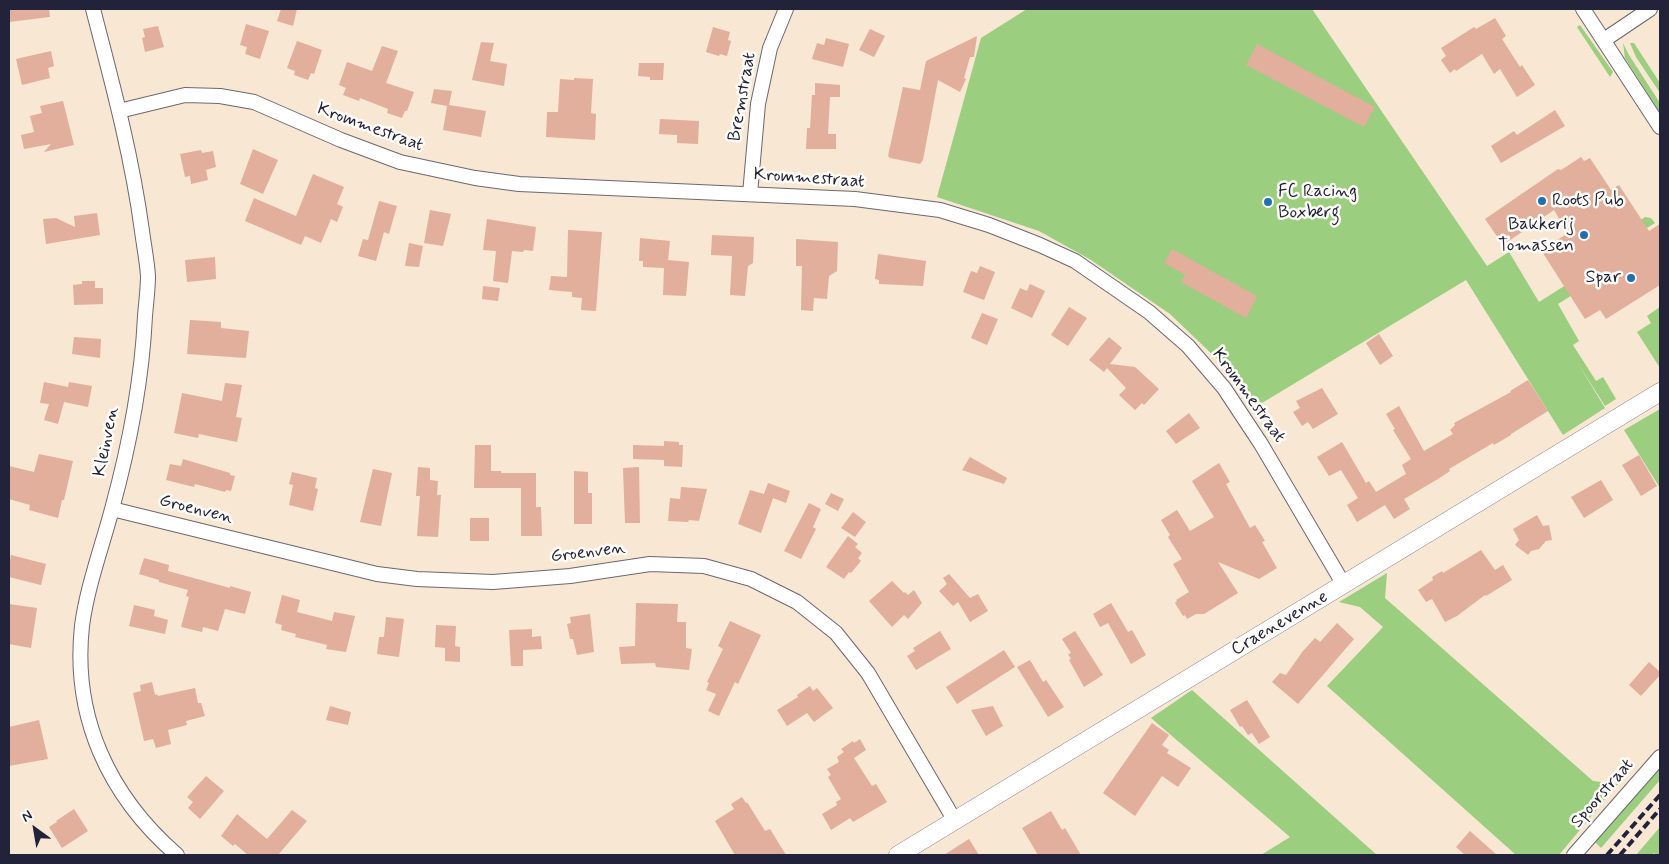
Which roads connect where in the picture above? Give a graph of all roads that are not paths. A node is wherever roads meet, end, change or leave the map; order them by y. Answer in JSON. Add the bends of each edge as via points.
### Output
{"nodes":[{"id":1,"x":93,"y":9,"type":"edge"},
{"id":2,"x":786,"y":9,"type":"edge"},
{"id":3,"x":1583,"y":9,"type":"edge"},
{"id":4,"x":1650,"y":9,"type":"edge"},
{"id":5,"x":1604,"y":40,"type":"junction"},
{"id":6,"x":119,"y":111,"type":"junction"},
{"id":7,"x":1660,"y":127,"type":"edge"},
{"id":8,"x":750,"y":194,"type":"junction"},
{"id":9,"x":1660,"y":392,"type":"edge"},
{"id":10,"x":112,"y":509,"type":"junction"},
{"id":11,"x":1344,"y":585,"type":"junction"},
{"id":12,"x":1660,"y":757,"type":"edge"},
{"id":13,"x":955,"y":821,"type":"junction"},
{"id":14,"x":177,"y":855,"type":"edge"},
{"id":15,"x":898,"y":855,"type":"edge"},
{"id":16,"x":1574,"y":855,"type":"edge"}],
"edges":[{"from":1,"to":6,"type":"street","name":"Kleinven"},
{"from":2,"to":8,"type":"street","name":"Bremstraat","via":[[770,48],[758,104]]},
{"from":3,"to":5,"type":"street"},
{"from":4,"to":5,"type":"street"},
{"from":5,"to":7,"type":"street"},
{"from":6,"to":8,"type":"street","name":"Krommestraat","via":[[186,95],[220,96],[254,102],[400,162],[475,178],[518,184]]},
{"from":6,"to":10,"type":"street","name":"Kleinven","via":[[137,195],[148,276],[143,354],[126,452]]},
{"from":8,"to":11,"type":"street","name":"Krommestraat","via":[[856,199],[940,210],[1040,245],[1075,261],[1115,287],[1188,346],[1224,388]]},
{"from":9,"to":11,"type":"street","name":"Craenevenne"},
{"from":10,"to":13,"type":"street","name":"Groenven","via":[[377,574],[418,579],[493,582],[570,576],[650,564],[704,566],[751,579],[797,602],[836,633],[868,673]]},
{"from":10,"to":14,"type":"street","name":"Kleinven","via":[[82,625],[82,685],[89,726],[105,766],[129,804]]},
{"from":11,"to":13,"type":"street","name":"Craenevenne"},
{"from":12,"to":16,"type":"street","name":"Spoorstraat","via":[[1604,812]]},
{"from":13,"to":15,"type":"street","name":"Craenevenne"}]}
